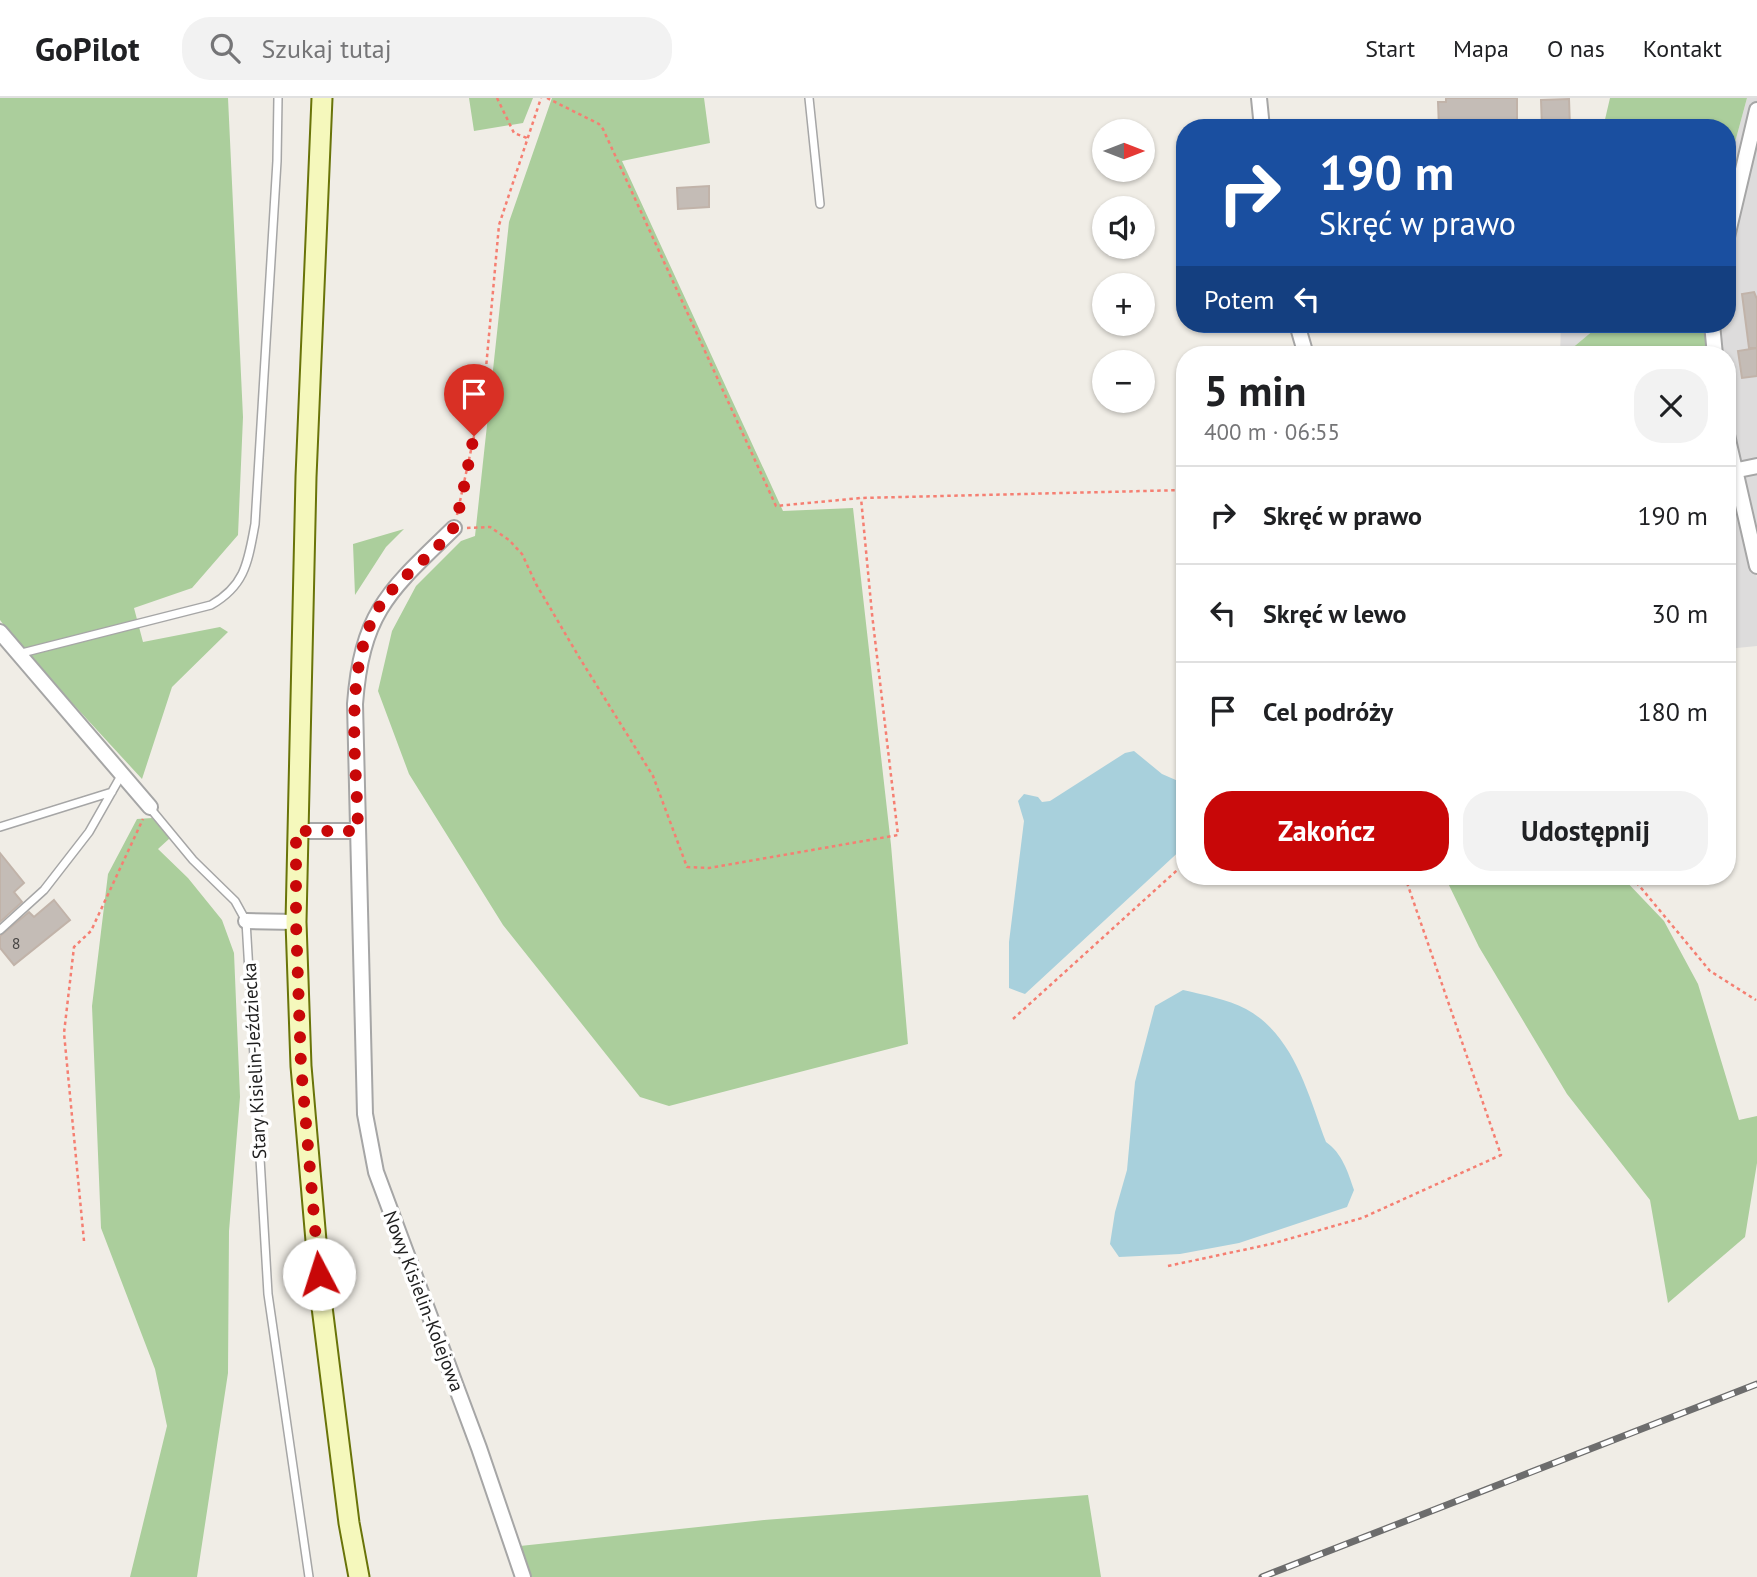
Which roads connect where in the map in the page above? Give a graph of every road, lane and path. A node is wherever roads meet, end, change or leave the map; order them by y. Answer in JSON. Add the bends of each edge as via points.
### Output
{"nodes":[{"id":1,"x":278,"y":98,"type":"edge"},
{"id":2,"x":322,"y":98,"type":"edge"},
{"id":3,"x":497,"y":98,"type":"edge"},
{"id":4,"x":541,"y":98,"type":"edge"},
{"id":5,"x":547,"y":98,"type":"edge"},
{"id":6,"x":808,"y":98,"type":"edge"},
{"id":7,"x":1258,"y":98,"type":"edge"},
{"id":8,"x":1757,"y":110,"type":"edge"},
{"id":9,"x":1261,"y":119,"type":"edge"},
{"id":10,"x":527,"y":138,"type":"junction"},
{"id":11,"x":1736,"y":199,"type":"edge"},
{"id":12,"x":820,"y":204,"type":"dead end"},
{"id":13,"x":1757,"y":466,"type":"edge"},
{"id":14,"x":1736,"y":469,"type":"edge"},
{"id":15,"x":1736,"y":488,"type":"edge"},
{"id":16,"x":1176,"y":490,"type":"edge"},
{"id":17,"x":861,"y":498,"type":"junction"},
{"id":18,"x":454,"y":528,"type":"junction"},
{"id":19,"x":1757,"y":566,"type":"edge"},
{"id":20,"x":0,"y":632,"type":"edge"},
{"id":21,"x":18,"y":654,"type":"junction"},
{"id":22,"x":122,"y":774,"type":"junction"},
{"id":23,"x":112,"y":792,"type":"junction"},
{"id":24,"x":150,"y":807,"type":"junction"},
{"id":25,"x":0,"y":827,"type":"edge"},
{"id":26,"x":296,"y":831,"type":"junction"},
{"id":27,"x":358,"y":831,"type":"junction"},
{"id":28,"x":1176,"y":871,"type":"edge"},
{"id":29,"x":1408,"y":885,"type":"edge"},
{"id":30,"x":1639,"y":885,"type":"edge"},
{"id":31,"x":246,"y":921,"type":"junction"},
{"id":32,"x":296,"y":922,"type":"junction"},
{"id":33,"x":0,"y":930,"type":"edge"},
{"id":34,"x":1756,"y":1000,"type":"edge"},
{"id":35,"x":1013,"y":1019,"type":"dead end"},
{"id":36,"x":84,"y":1241,"type":"dead end"},
{"id":37,"x":1168,"y":1266,"type":"dead end"},
{"id":38,"x":309,"y":1577,"type":"edge"},
{"id":39,"x":359,"y":1577,"type":"edge"},
{"id":40,"x":523,"y":1577,"type":"edge"}],
"edges":[{"from":1,"to":21,"type":"lane","via":[[256,511],[247,567],[229,595],[211,605]]},
{"from":2,"to":26,"type":"main road"},
{"from":3,"to":10,"type":"path","via":[[514,133]]},
{"from":4,"to":10,"type":"path"},
{"from":5,"to":17,"type":"path","via":[[603,129],[776,506]]},
{"from":6,"to":12,"type":"lane"},
{"from":7,"to":9,"type":"street"},
{"from":8,"to":11,"type":"street"},
{"from":10,"to":18,"type":"path","via":[[499,225],[484,390]]},
{"from":13,"to":14,"type":"street"},
{"from":15,"to":19,"type":"street"},
{"from":16,"to":17,"type":"path"},
{"from":17,"to":18,"type":"path","via":[[898,835],[709,868],[687,867],[653,776],[522,554],[490,527]]},
{"from":18,"to":27,"type":"street","name":"Nowy Kisielin-Kolejowa","via":[[394,587],[374,616],[363,646],[355,704]]},
{"from":20,"to":21,"type":"street"},
{"from":21,"to":22,"type":"street"},
{"from":22,"to":23,"type":"lane"},
{"from":22,"to":24,"type":"street"},
{"from":23,"to":25,"type":"lane"},
{"from":23,"to":33,"type":"lane","via":[[89,832],[44,890]]},
{"from":24,"to":31,"type":"lane","via":[[193,860],[235,901]]},
{"from":24,"to":36,"type":"path","via":[[91,931],[74,947],[64,1034]]},
{"from":26,"to":27,"type":"street"},
{"from":26,"to":32,"type":"main road"},
{"from":27,"to":40,"type":"street","name":"Nowy Kisielin-Kolejowa","via":[[365,1114],[376,1172]]},
{"from":28,"to":35,"type":"path"},
{"from":29,"to":37,"type":"path","via":[[1500,1155],[1362,1218]]},
{"from":30,"to":34,"type":"path","via":[[1710,971]]},
{"from":31,"to":32,"type":"street"},
{"from":31,"to":38,"type":"lane","name":"Stary Kisielin-Jeździecka","via":[[268,1294]]},
{"from":32,"to":39,"type":"main road","via":[[301,1066],[321,1299]]}]}
